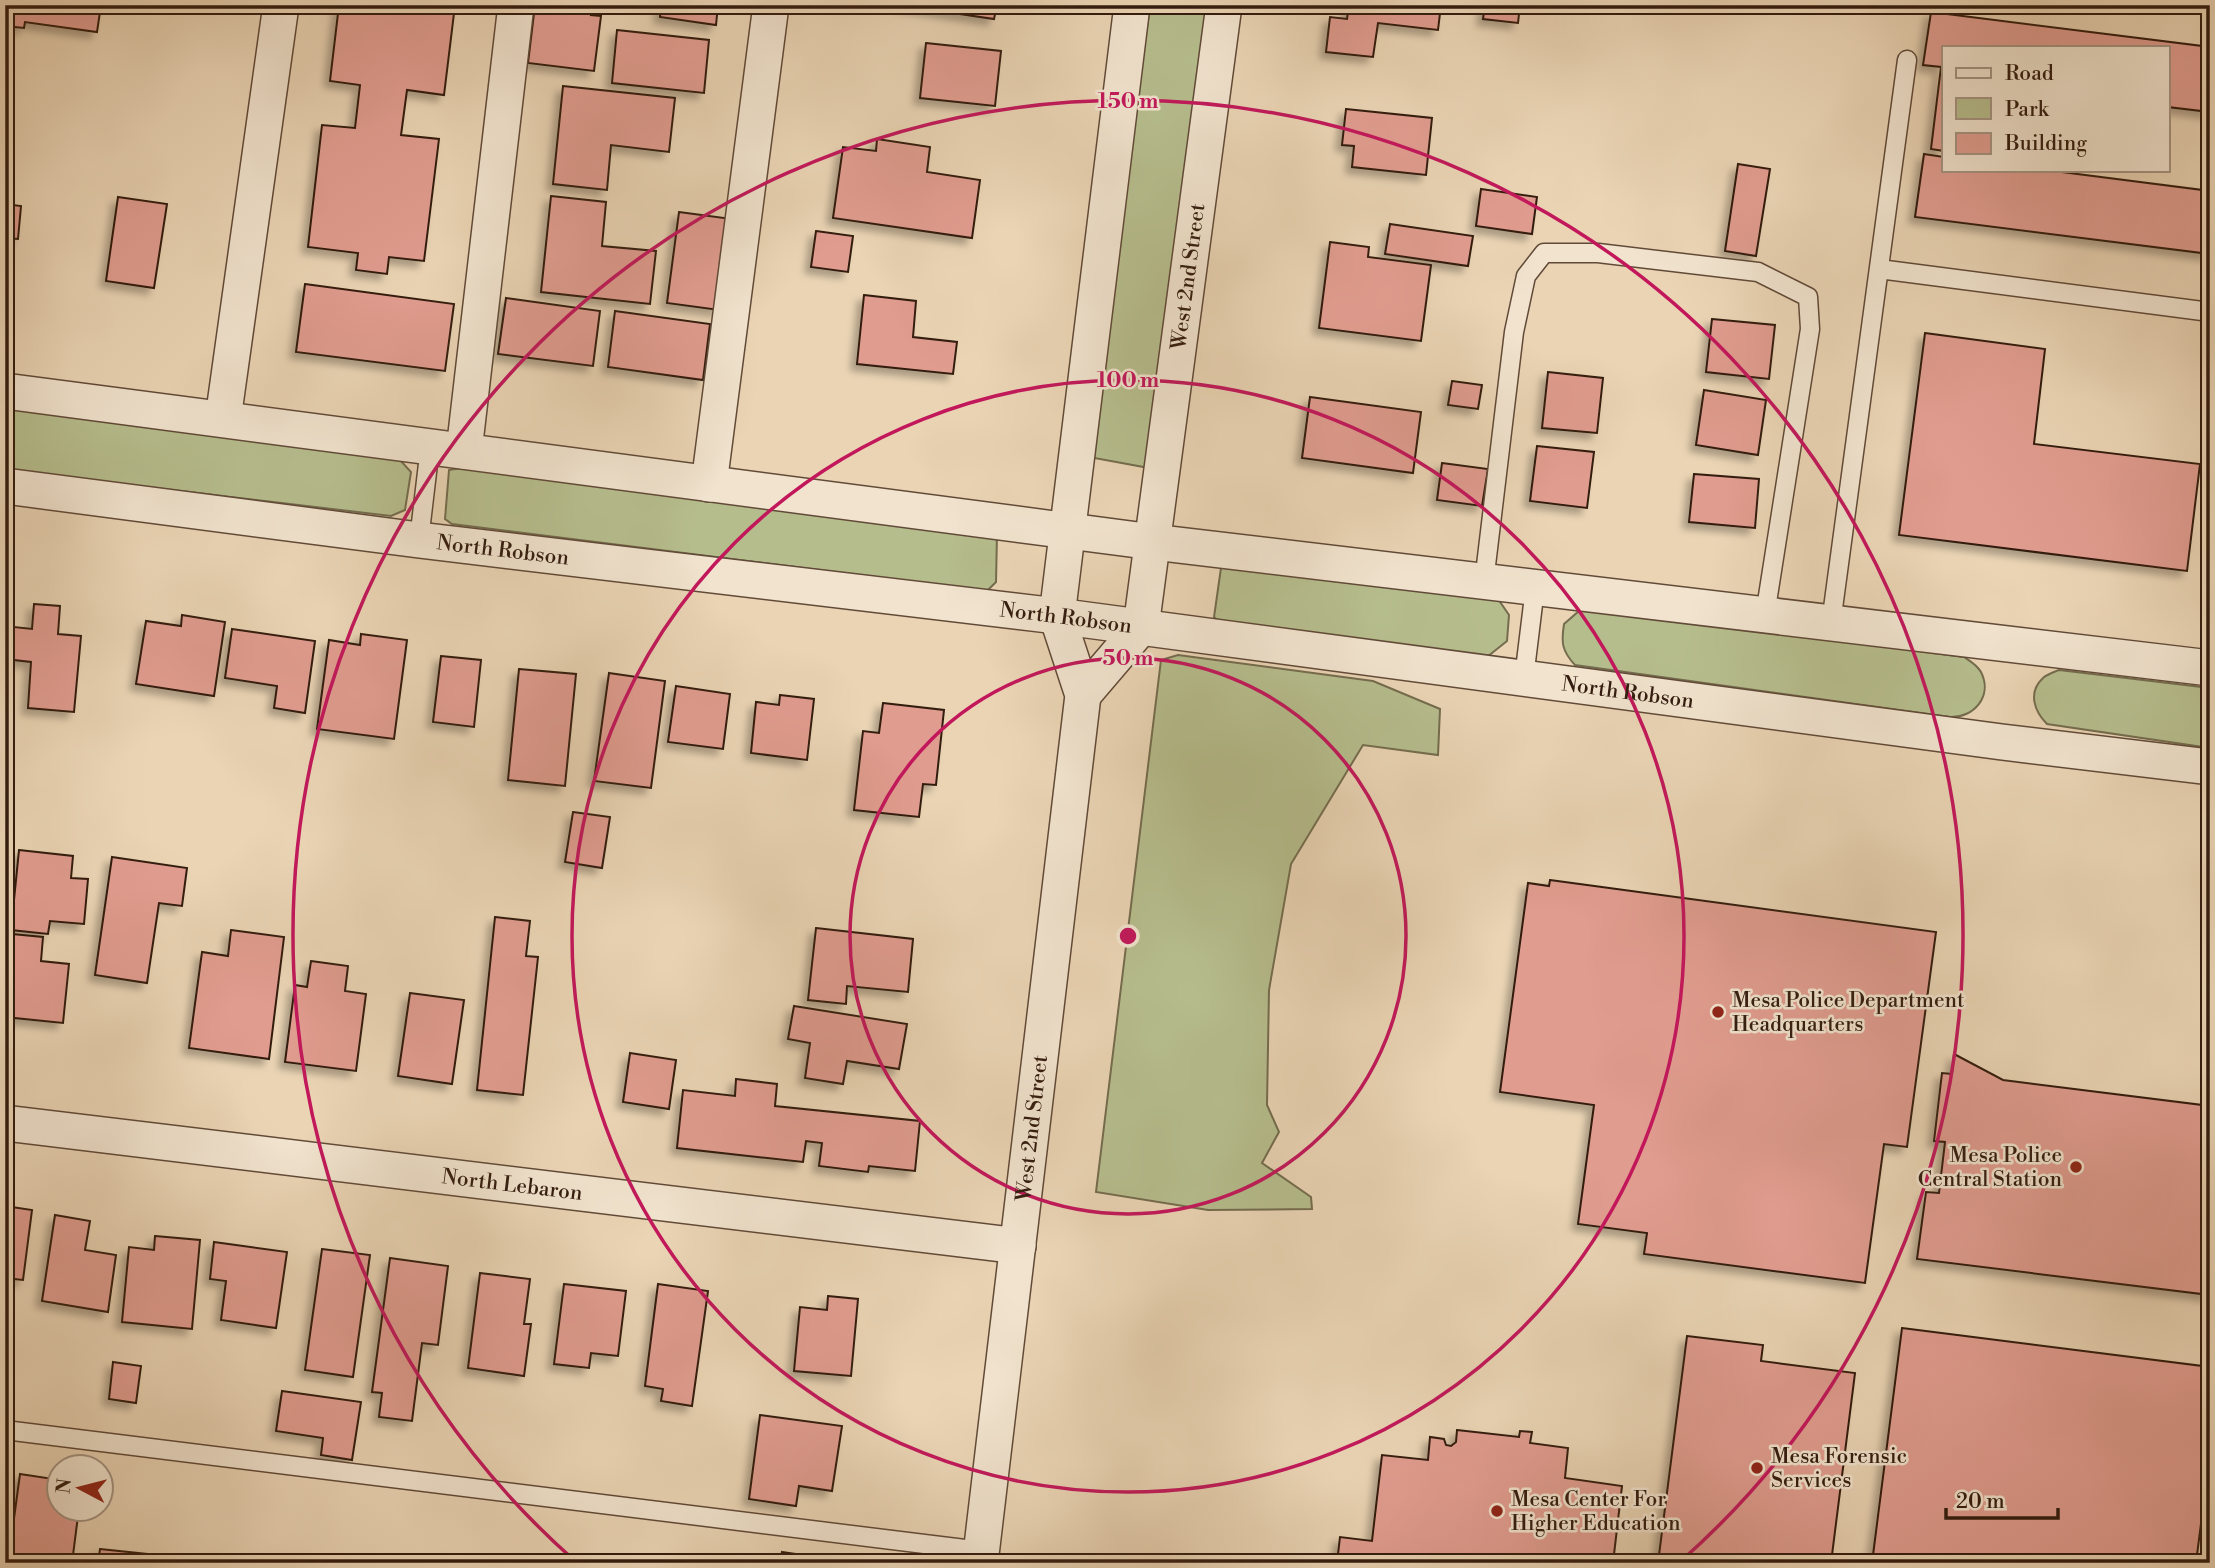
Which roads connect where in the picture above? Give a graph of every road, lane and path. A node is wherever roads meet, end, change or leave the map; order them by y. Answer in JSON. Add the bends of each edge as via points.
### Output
{"nodes":[{"id":1,"x":281,"y":5,"type":"edge"},
{"id":2,"x":516,"y":5,"type":"edge"},
{"id":3,"x":771,"y":5,"type":"edge"},
{"id":4,"x":1132,"y":5,"type":"edge"},
{"id":5,"x":1224,"y":5,"type":"edge"},
{"id":6,"x":1907,"y":60,"type":"dead end"},
{"id":7,"x":1879,"y":269,"type":"junction"},
{"id":8,"x":2210,"y":312,"type":"edge"},
{"id":9,"x":5,"y":391,"type":"edge"},
{"id":10,"x":223,"y":419,"type":"junction"},
{"id":11,"x":430,"y":447,"type":"junction"},
{"id":12,"x":464,"y":451,"type":"junction"},
{"id":13,"x":709,"y":484,"type":"junction"},
{"id":14,"x":5,"y":486,"type":"edge"},
{"id":15,"x":1067,"y":531,"type":"junction"},
{"id":16,"x":419,"y":540,"type":"junction"},
{"id":17,"x":1153,"y":542,"type":"junction"},
{"id":18,"x":1484,"y":582,"type":"junction"},
{"id":19,"x":1535,"y":588,"type":"junction"},
{"id":20,"x":1765,"y":615,"type":"junction"},
{"id":21,"x":1057,"y":616,"type":"junction"},
{"id":22,"x":1831,"y":623,"type":"junction"},
{"id":23,"x":1141,"y":626,"type":"junction"},
{"id":24,"x":2210,"y":668,"type":"edge"},
{"id":25,"x":1524,"y":678,"type":"junction"},
{"id":26,"x":1083,"y":695,"type":"junction"},
{"id":27,"x":2210,"y":767,"type":"edge"},
{"id":28,"x":5,"y":1123,"type":"edge"},
{"id":29,"x":1018,"y":1246,"type":"junction"},
{"id":30,"x":5,"y":1430,"type":"edge"},
{"id":31,"x":980,"y":1557,"type":"edge"}],
"edges":[{"from":1,"to":10,"type":"street"},
{"from":2,"to":12,"type":"street"},
{"from":3,"to":13,"type":"street"},
{"from":4,"to":15,"type":"street","name":"West 2nd Street"},
{"from":5,"to":17,"type":"street","name":"West 2nd Street"},
{"from":6,"to":7,"type":"lane"},
{"from":7,"to":8,"type":"lane"},
{"from":7,"to":22,"type":"lane"},
{"from":9,"to":10,"type":"street"},
{"from":10,"to":11,"type":"street"},
{"from":11,"to":12,"type":"street"},
{"from":11,"to":16,"type":"lane"},
{"from":12,"to":13,"type":"street"},
{"from":13,"to":15,"type":"street"},
{"from":14,"to":16,"type":"street","name":"North Robson"},
{"from":15,"to":17,"type":"street"},
{"from":15,"to":21,"type":"street","name":"West 2nd Street"},
{"from":16,"to":21,"type":"street","name":"North Robson"},
{"from":17,"to":18,"type":"street"},
{"from":17,"to":23,"type":"street","name":"West 2nd Street"},
{"from":18,"to":19,"type":"street"},
{"from":18,"to":20,"type":"lane","via":[[1514,332],[1526,276],[1544,253],[1598,253],[1758,272],[1808,297],[1810,329]]},
{"from":19,"to":20,"type":"street"},
{"from":19,"to":25,"type":"lane"},
{"from":20,"to":22,"type":"street"},
{"from":21,"to":23,"type":"street","name":"North Robson"},
{"from":21,"to":26,"type":"street","name":"West 2nd Street"},
{"from":22,"to":24,"type":"street"},
{"from":23,"to":25,"type":"street","name":"North Robson"},
{"from":23,"to":26,"type":"street"},
{"from":25,"to":27,"type":"street","name":"North Robson"},
{"from":26,"to":29,"type":"street","name":"West 2nd Street"},
{"from":28,"to":29,"type":"street","name":"North Lebaron"},
{"from":29,"to":31,"type":"street","name":"West 2nd Street"},
{"from":30,"to":31,"type":"lane"}]}
